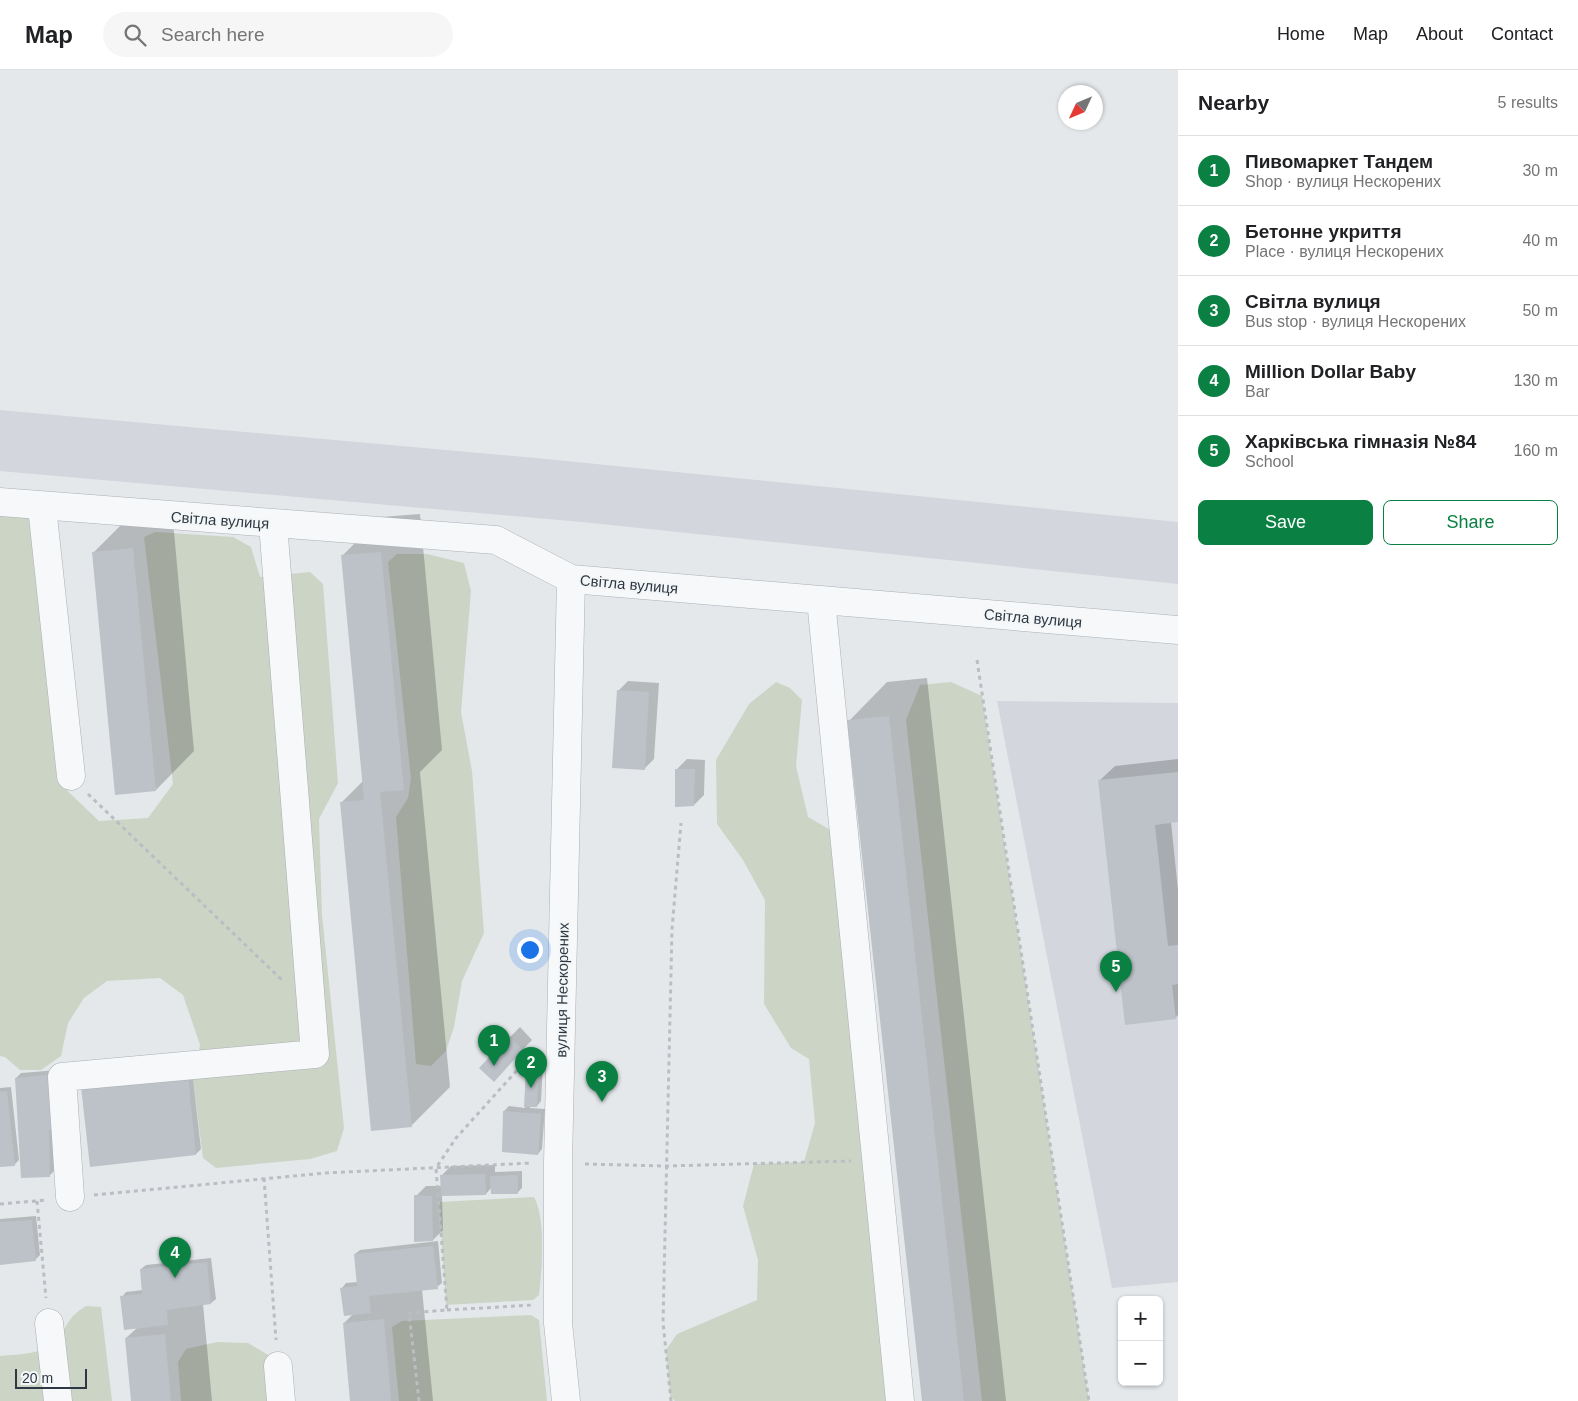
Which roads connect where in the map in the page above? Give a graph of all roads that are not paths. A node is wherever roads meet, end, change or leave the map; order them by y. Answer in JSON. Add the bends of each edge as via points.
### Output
{"nodes":[{"id":1,"x":0,"y":502,"type":"edge"},
{"id":2,"x":42,"y":507,"type":"junction"},
{"id":3,"x":273,"y":524,"type":"junction"},
{"id":4,"x":571,"y":579,"type":"junction"},
{"id":5,"x":821,"y":600,"type":"junction"},
{"id":6,"x":1178,"y":630,"type":"edge"},
{"id":7,"x":71,"y":776,"type":"road end"},
{"id":8,"x":70,"y":1197,"type":"road end"},
{"id":9,"x":49,"y":1323,"type":"road end"},
{"id":10,"x":278,"y":1366,"type":"road end"},
{"id":11,"x":58,"y":1401,"type":"edge"},
{"id":12,"x":282,"y":1401,"type":"edge"},
{"id":13,"x":566,"y":1401,"type":"edge"},
{"id":14,"x":900,"y":1401,"type":"edge"}],
"edges":[{"from":1,"to":2,"type":"street","name":"Світла вулиця"},
{"from":2,"to":3,"type":"street","name":"Світла вулиця"},
{"from":2,"to":7,"type":"street"},
{"from":3,"to":4,"type":"street","name":"Світла вулиця","via":[[496,540]]},
{"from":3,"to":8,"type":"street","via":[[315,1054],[62,1077]]},
{"from":4,"to":5,"type":"street","name":"Світла вулиця"},
{"from":4,"to":13,"type":"street","name":"вулиця Нескорених","via":[[558,1163],[558,1323]]},
{"from":5,"to":6,"type":"street","name":"Світла вулиця"},
{"from":5,"to":14,"type":"street"},
{"from":9,"to":11,"type":"street"},
{"from":10,"to":12,"type":"street"}]}
